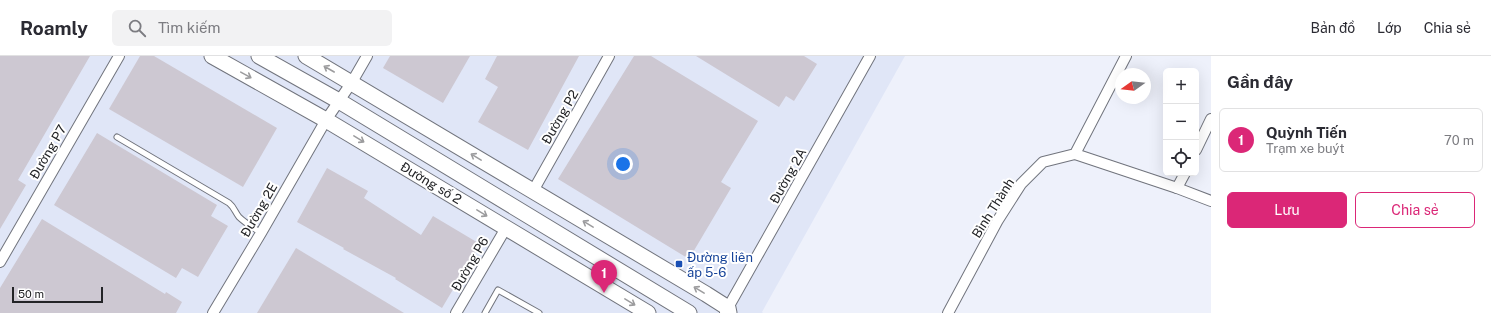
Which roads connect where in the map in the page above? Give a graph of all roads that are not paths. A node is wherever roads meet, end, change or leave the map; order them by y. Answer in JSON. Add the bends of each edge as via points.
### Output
{"nodes":[{"id":1,"x":119,"y":56,"type":"edge"},
{"id":2,"x":212,"y":56,"type":"edge"},
{"id":3,"x":258,"y":56,"type":"edge"},
{"id":4,"x":306,"y":56,"type":"edge"},
{"id":5,"x":367,"y":56,"type":"edge"},
{"id":6,"x":609,"y":56,"type":"edge"},
{"id":7,"x":870,"y":56,"type":"edge"},
{"id":8,"x":1126,"y":56,"type":"edge"},
{"id":9,"x":352,"y":82,"type":"junction"},
{"id":10,"x":339,"y":101,"type":"junction"},
{"id":11,"x":1211,"y":119,"type":"edge"},
{"id":12,"x":326,"y":120,"type":"junction"},
{"id":13,"x":117,"y":137,"type":"dead end"},
{"id":14,"x":1199,"y":144,"type":"edge"},
{"id":15,"x":1075,"y":154,"type":"junction"},
{"id":16,"x":1184,"y":176,"type":"edge"},
{"id":17,"x":1178,"y":188,"type":"junction"},
{"id":18,"x":532,"y":191,"type":"junction"},
{"id":19,"x":1211,"y":201,"type":"edge"},
{"id":20,"x":506,"y":228,"type":"junction"},
{"id":21,"x":261,"y":233,"type":"junction"},
{"id":22,"x":0,"y":262,"type":"edge"},
{"id":23,"x":728,"y":311,"type":"edge"},
{"id":24,"x":213,"y":313,"type":"edge"},
{"id":25,"x":456,"y":313,"type":"edge"},
{"id":26,"x":485,"y":313,"type":"edge"},
{"id":27,"x":539,"y":313,"type":"edge"},
{"id":28,"x":648,"y":313,"type":"edge"},
{"id":29,"x":689,"y":313,"type":"edge"},
{"id":30,"x":948,"y":313,"type":"edge"}],
"edges":[{"from":1,"to":22,"type":"street","name":"Đường P7"},
{"from":2,"to":12,"type":"main road","name":"Đường số 2","one_way":true},
{"from":3,"to":10,"type":"main road","name":"Đường số 2"},
{"from":9,"to":4,"type":"main road","one_way":true},
{"from":5,"to":9,"type":"street","name":"Đường 2E"},
{"from":6,"to":18,"type":"street","name":"Đường P2"},
{"from":7,"to":23,"type":"street","name":"Đường 2A"},
{"from":8,"to":15,"type":"street"},
{"from":9,"to":10,"type":"street","name":"Đường 2E"},
{"from":18,"to":9,"type":"main road","one_way":true},
{"from":10,"to":12,"type":"street","name":"Đường 2E"},
{"from":10,"to":29,"type":"main road","name":"Đường số 2"},
{"from":11,"to":14,"type":"street"},
{"from":12,"to":20,"type":"main road","name":"Đường số 2","one_way":true},
{"from":12,"to":21,"type":"street","name":"Đường 2E"},
{"from":13,"to":21,"type":"lane","via":[[232,205],[243,221]]},
{"from":15,"to":17,"type":"street"},
{"from":15,"to":30,"type":"street","name":"Bình Thành","via":[[1043,162],[1021,184],[998,220]]},
{"from":16,"to":17,"type":"street"},
{"from":17,"to":19,"type":"street"},
{"from":23,"to":18,"type":"main road","one_way":true},
{"from":20,"to":25,"type":"street","name":"Đường P6"},
{"from":20,"to":28,"type":"main road","name":"Đường số 2","one_way":true},
{"from":21,"to":24,"type":"street","name":"Đường 2E"},
{"from":26,"to":27,"type":"lane","via":[[498,290]]}]}
